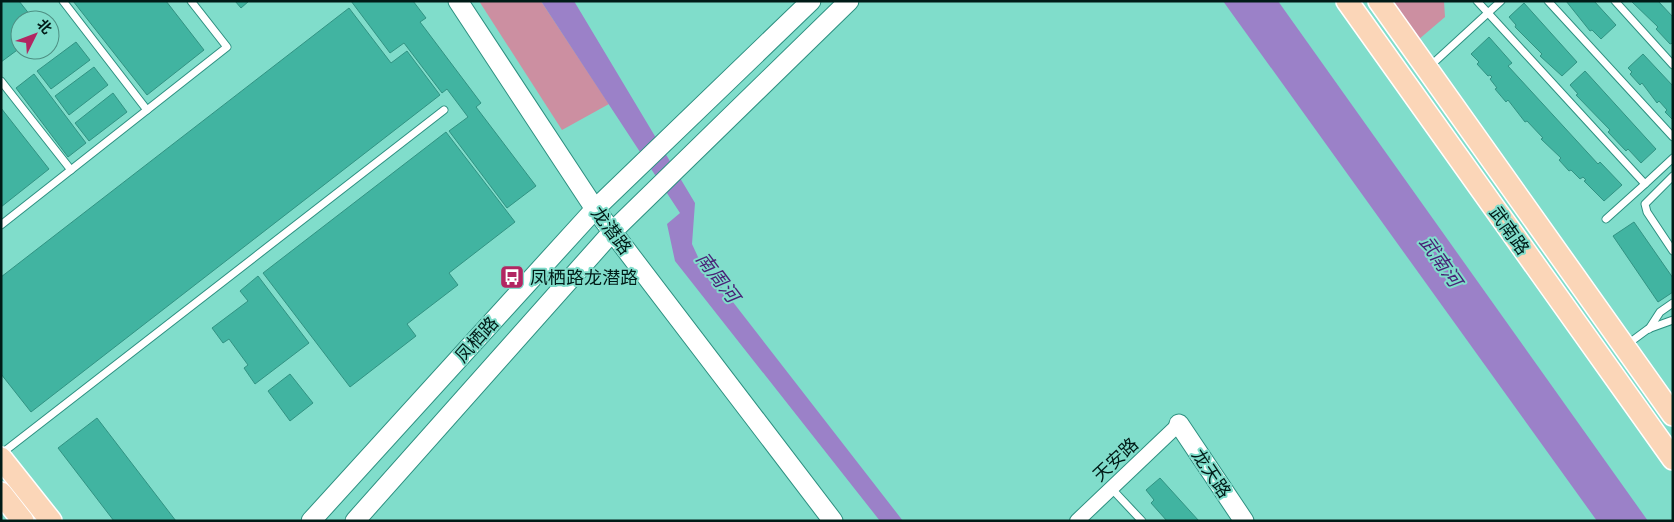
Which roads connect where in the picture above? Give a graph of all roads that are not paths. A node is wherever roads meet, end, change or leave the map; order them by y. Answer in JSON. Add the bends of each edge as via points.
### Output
{"nodes":[{"id":1,"x":63,"y":1,"type":"edge"},
{"id":2,"x":191,"y":1,"type":"edge"},
{"id":3,"x":458,"y":1,"type":"edge"},
{"id":4,"x":811,"y":1,"type":"edge"},
{"id":5,"x":849,"y":1,"type":"edge"},
{"id":6,"x":1346,"y":1,"type":"edge"},
{"id":7,"x":1378,"y":1,"type":"edge"},
{"id":8,"x":1476,"y":1,"type":"edge"},
{"id":9,"x":1501,"y":1,"type":"edge"},
{"id":10,"x":1548,"y":1,"type":"edge"},
{"id":11,"x":1615,"y":1,"type":"edge"},
{"id":12,"x":1488,"y":13,"type":"junction"},
{"id":13,"x":1673,"y":65,"type":"edge"},
{"id":14,"x":1426,"y":69,"type":"junction"},
{"id":15,"x":1,"y":81,"type":"edge"},
{"id":16,"x":147,"y":110,"type":"junction"},
{"id":17,"x":444,"y":110,"type":"dead end"},
{"id":18,"x":1673,"y":137,"type":"edge"},
{"id":19,"x":1673,"y":158,"type":"edge"},
{"id":20,"x":70,"y":170,"type":"junction"},
{"id":21,"x":1673,"y":176,"type":"edge"},
{"id":22,"x":1645,"y":184,"type":"junction"},
{"id":23,"x":594,"y":209,"type":"junction"},
{"id":24,"x":1606,"y":219,"type":"dead end"},
{"id":25,"x":1,"y":225,"type":"edge"},
{"id":26,"x":613,"y":231,"type":"junction"},
{"id":27,"x":1673,"y":251,"type":"edge"},
{"id":28,"x":1673,"y":303,"type":"edge"},
{"id":29,"x":1673,"y":320,"type":"edge"},
{"id":30,"x":1648,"y":329,"type":"junction"},
{"id":31,"x":1624,"y":346,"type":"junction"},
{"id":32,"x":1673,"y":415,"type":"edge"},
{"id":33,"x":1180,"y":424,"type":"joint"},
{"id":34,"x":1,"y":454,"type":"edge"},
{"id":35,"x":1,"y":458,"type":"edge"},
{"id":36,"x":1673,"y":459,"type":"edge"},
{"id":37,"x":1111,"y":488,"type":"junction"},
{"id":38,"x":1,"y":493,"type":"edge"},
{"id":39,"x":23,"y":521,"type":"edge"},
{"id":40,"x":51,"y":521,"type":"edge"},
{"id":41,"x":311,"y":521,"type":"edge"},
{"id":42,"x":355,"y":521,"type":"edge"},
{"id":43,"x":833,"y":521,"type":"edge"},
{"id":44,"x":1077,"y":521,"type":"edge"},
{"id":45,"x":1142,"y":521,"type":"edge"},
{"id":46,"x":1244,"y":521,"type":"edge"}],
"edges":[{"from":1,"to":16,"type":"lane"},
{"from":2,"to":16,"type":"lane","via":[[227,46]]},
{"from":3,"to":23,"type":"main road","name":"龙潜路"},
{"from":4,"to":23,"type":"main road","name":"凤栖路"},
{"from":5,"to":26,"type":"main road","name":"凤栖路"},
{"from":6,"to":36,"type":"main road","name":"武南路"},
{"from":7,"to":14,"type":"main road","name":"武南路"},
{"from":8,"to":12,"type":"lane"},
{"from":9,"to":12,"type":"lane"},
{"from":10,"to":18,"type":"lane"},
{"from":11,"to":13,"type":"lane"},
{"from":12,"to":14,"type":"lane"},
{"from":12,"to":22,"type":"lane"},
{"from":14,"to":31,"type":"main road","name":"武南路"},
{"from":15,"to":20,"type":"lane"},
{"from":16,"to":20,"type":"lane"},
{"from":17,"to":34,"type":"lane"},
{"from":19,"to":22,"type":"lane"},
{"from":20,"to":25,"type":"lane"},
{"from":21,"to":27,"type":"lane","via":[[1645,204]]},
{"from":22,"to":24,"type":"lane"},
{"from":23,"to":26,"type":"main road","name":"龙潜路"},
{"from":23,"to":41,"type":"main road","name":"凤栖路"},
{"from":26,"to":42,"type":"main road","name":"凤栖路"},
{"from":26,"to":43,"type":"main road","name":"龙潜路"},
{"from":28,"to":30,"type":"lane","via":[[1660,312]]},
{"from":29,"to":30,"type":"lane"},
{"from":30,"to":31,"type":"lane"},
{"from":31,"to":32,"type":"main road","name":"武南路"},
{"from":33,"to":37,"type":"street","name":"天安路"},
{"from":33,"to":46,"type":"main road","name":"龙天路"},
{"from":35,"to":40,"type":"main road"},
{"from":37,"to":44,"type":"street","name":"天安路"},
{"from":37,"to":45,"type":"lane"},
{"from":38,"to":39,"type":"main road"}]}
